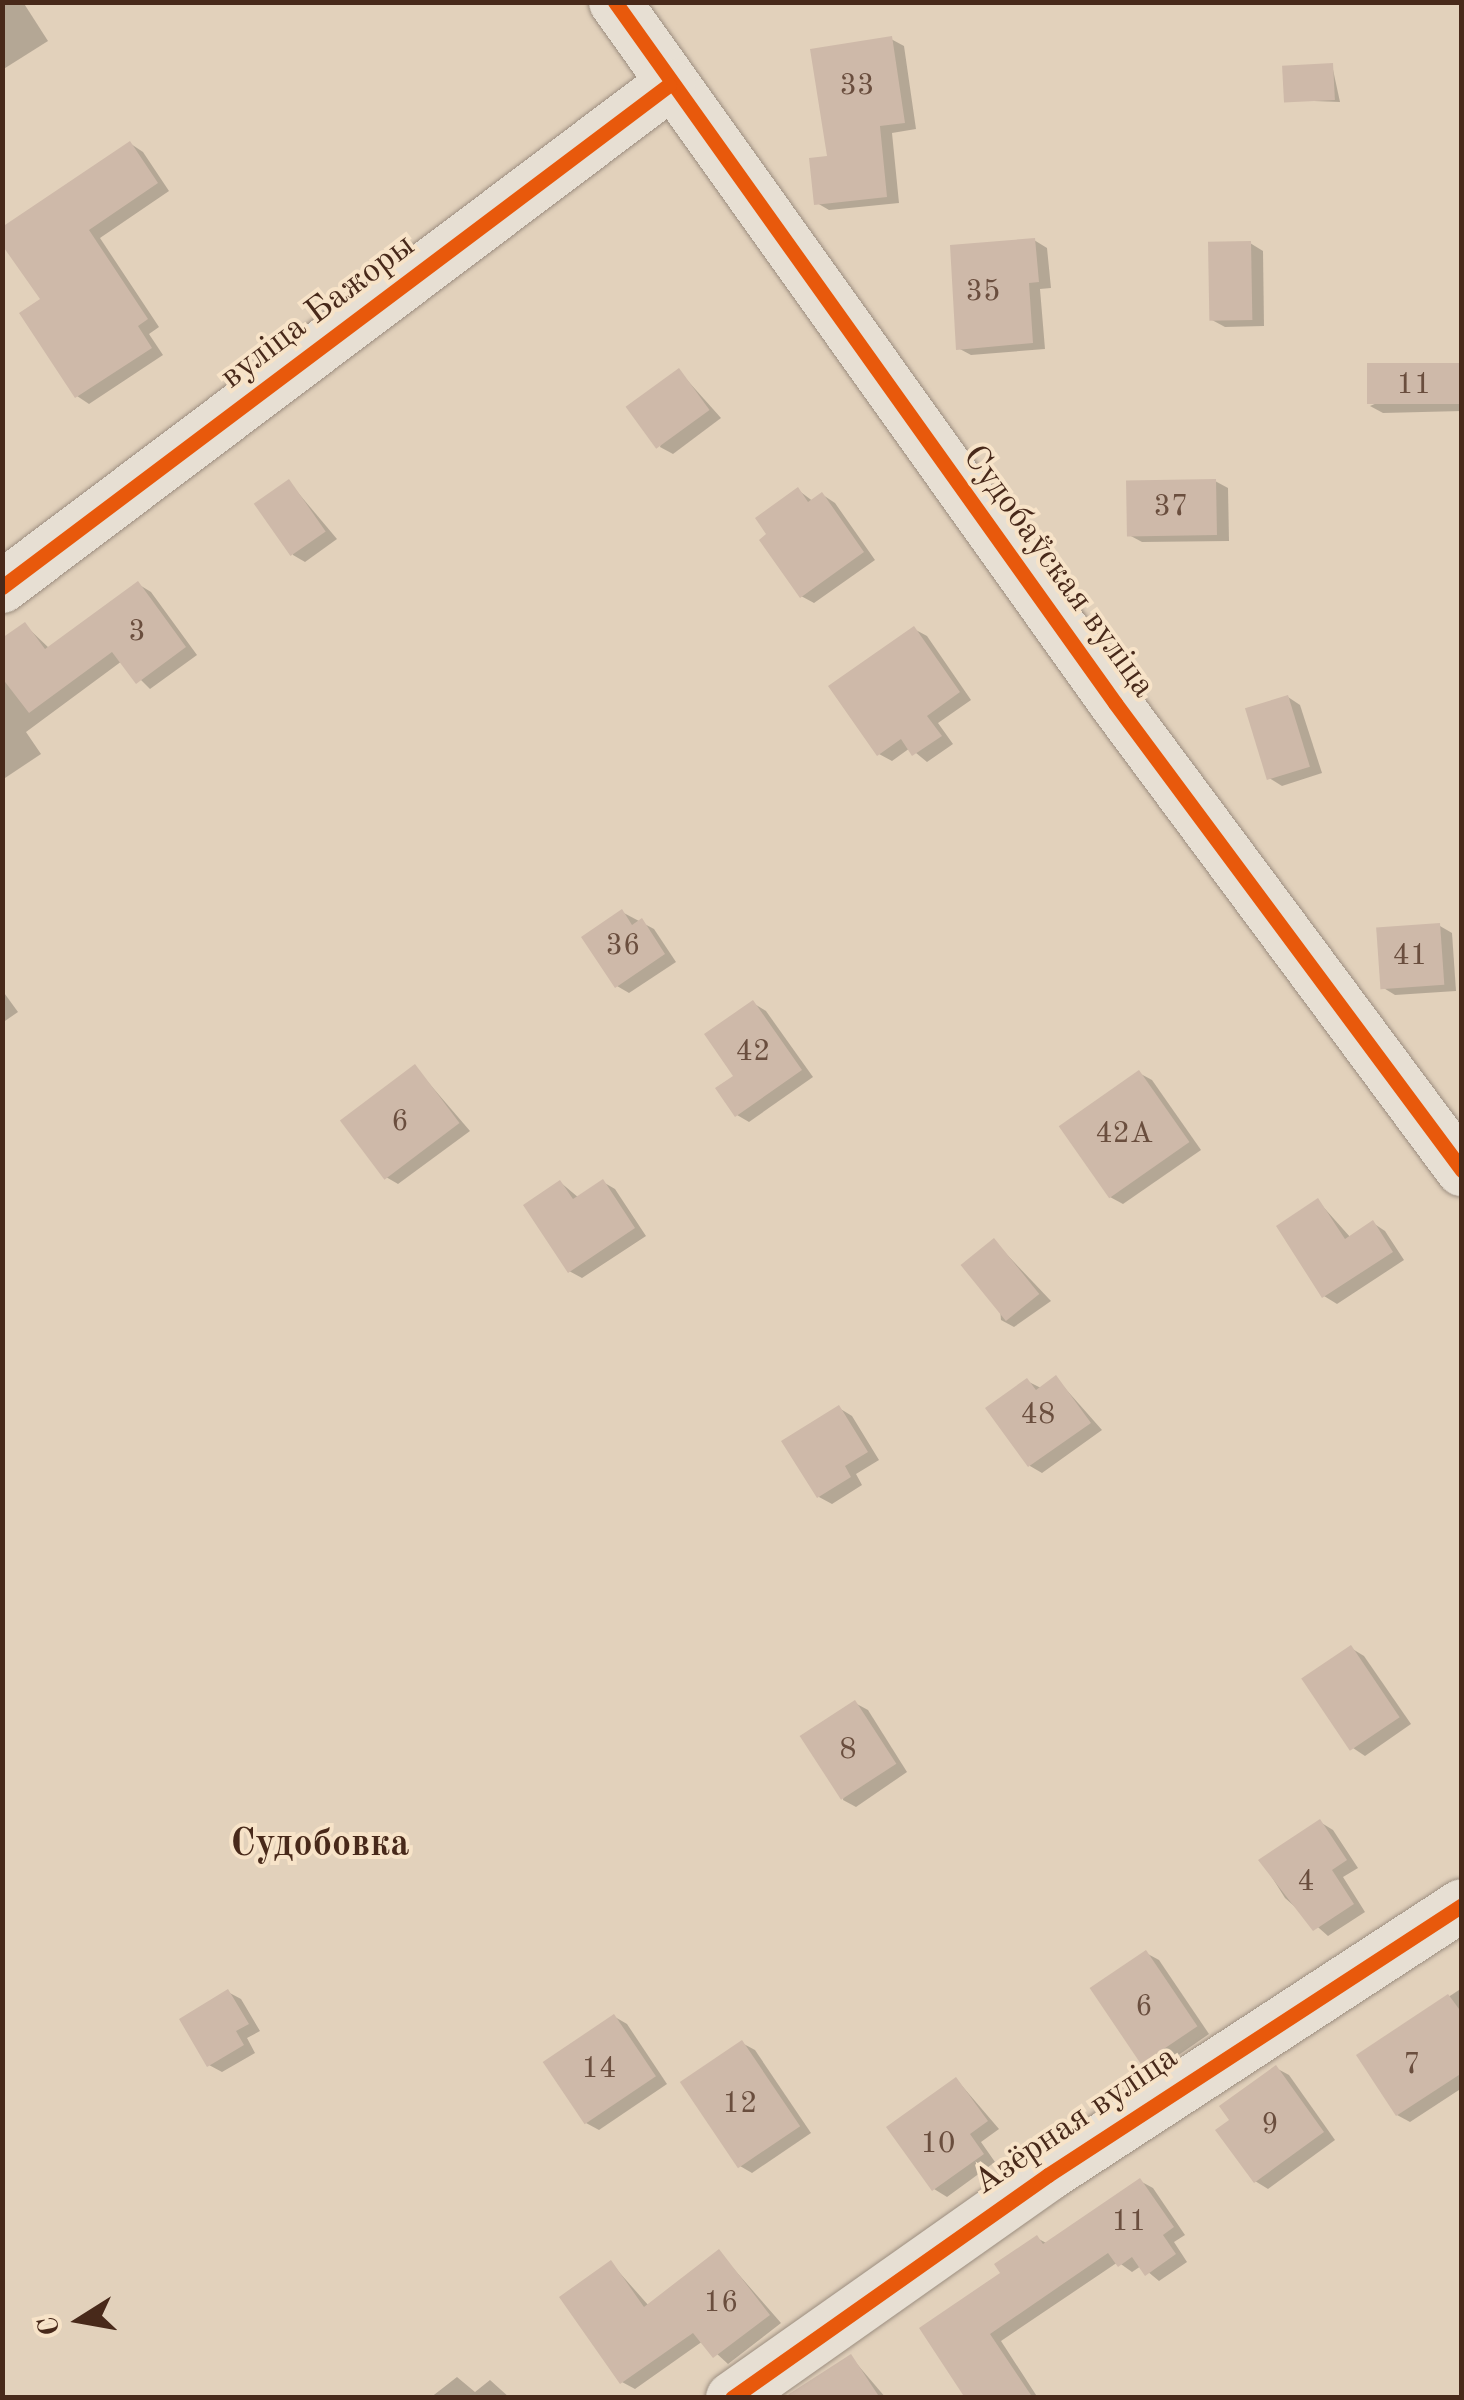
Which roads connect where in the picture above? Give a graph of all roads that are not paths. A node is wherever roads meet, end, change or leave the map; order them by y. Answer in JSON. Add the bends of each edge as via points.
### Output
{"nodes":[{"id":1,"x":615,"y":2,"type":"edge"},
{"id":2,"x":669,"y":85,"type":"junction"},
{"id":3,"x":2,"y":586,"type":"edge"},
{"id":4,"x":1462,"y":1170,"type":"edge"},
{"id":5,"x":1462,"y":1905,"type":"edge"},
{"id":6,"x":732,"y":2398,"type":"edge"}],
"edges":[{"from":1,"to":2,"type":"street","name":"Судобаўская вуліца"},
{"from":2,"to":3,"type":"street","name":"вуліца Бажоры"},
{"from":2,"to":4,"type":"street","name":"Судобаўская вуліца"},
{"from":5,"to":6,"type":"street","name":"Азёрная вуліца","via":[[1064,2164]]}]}
